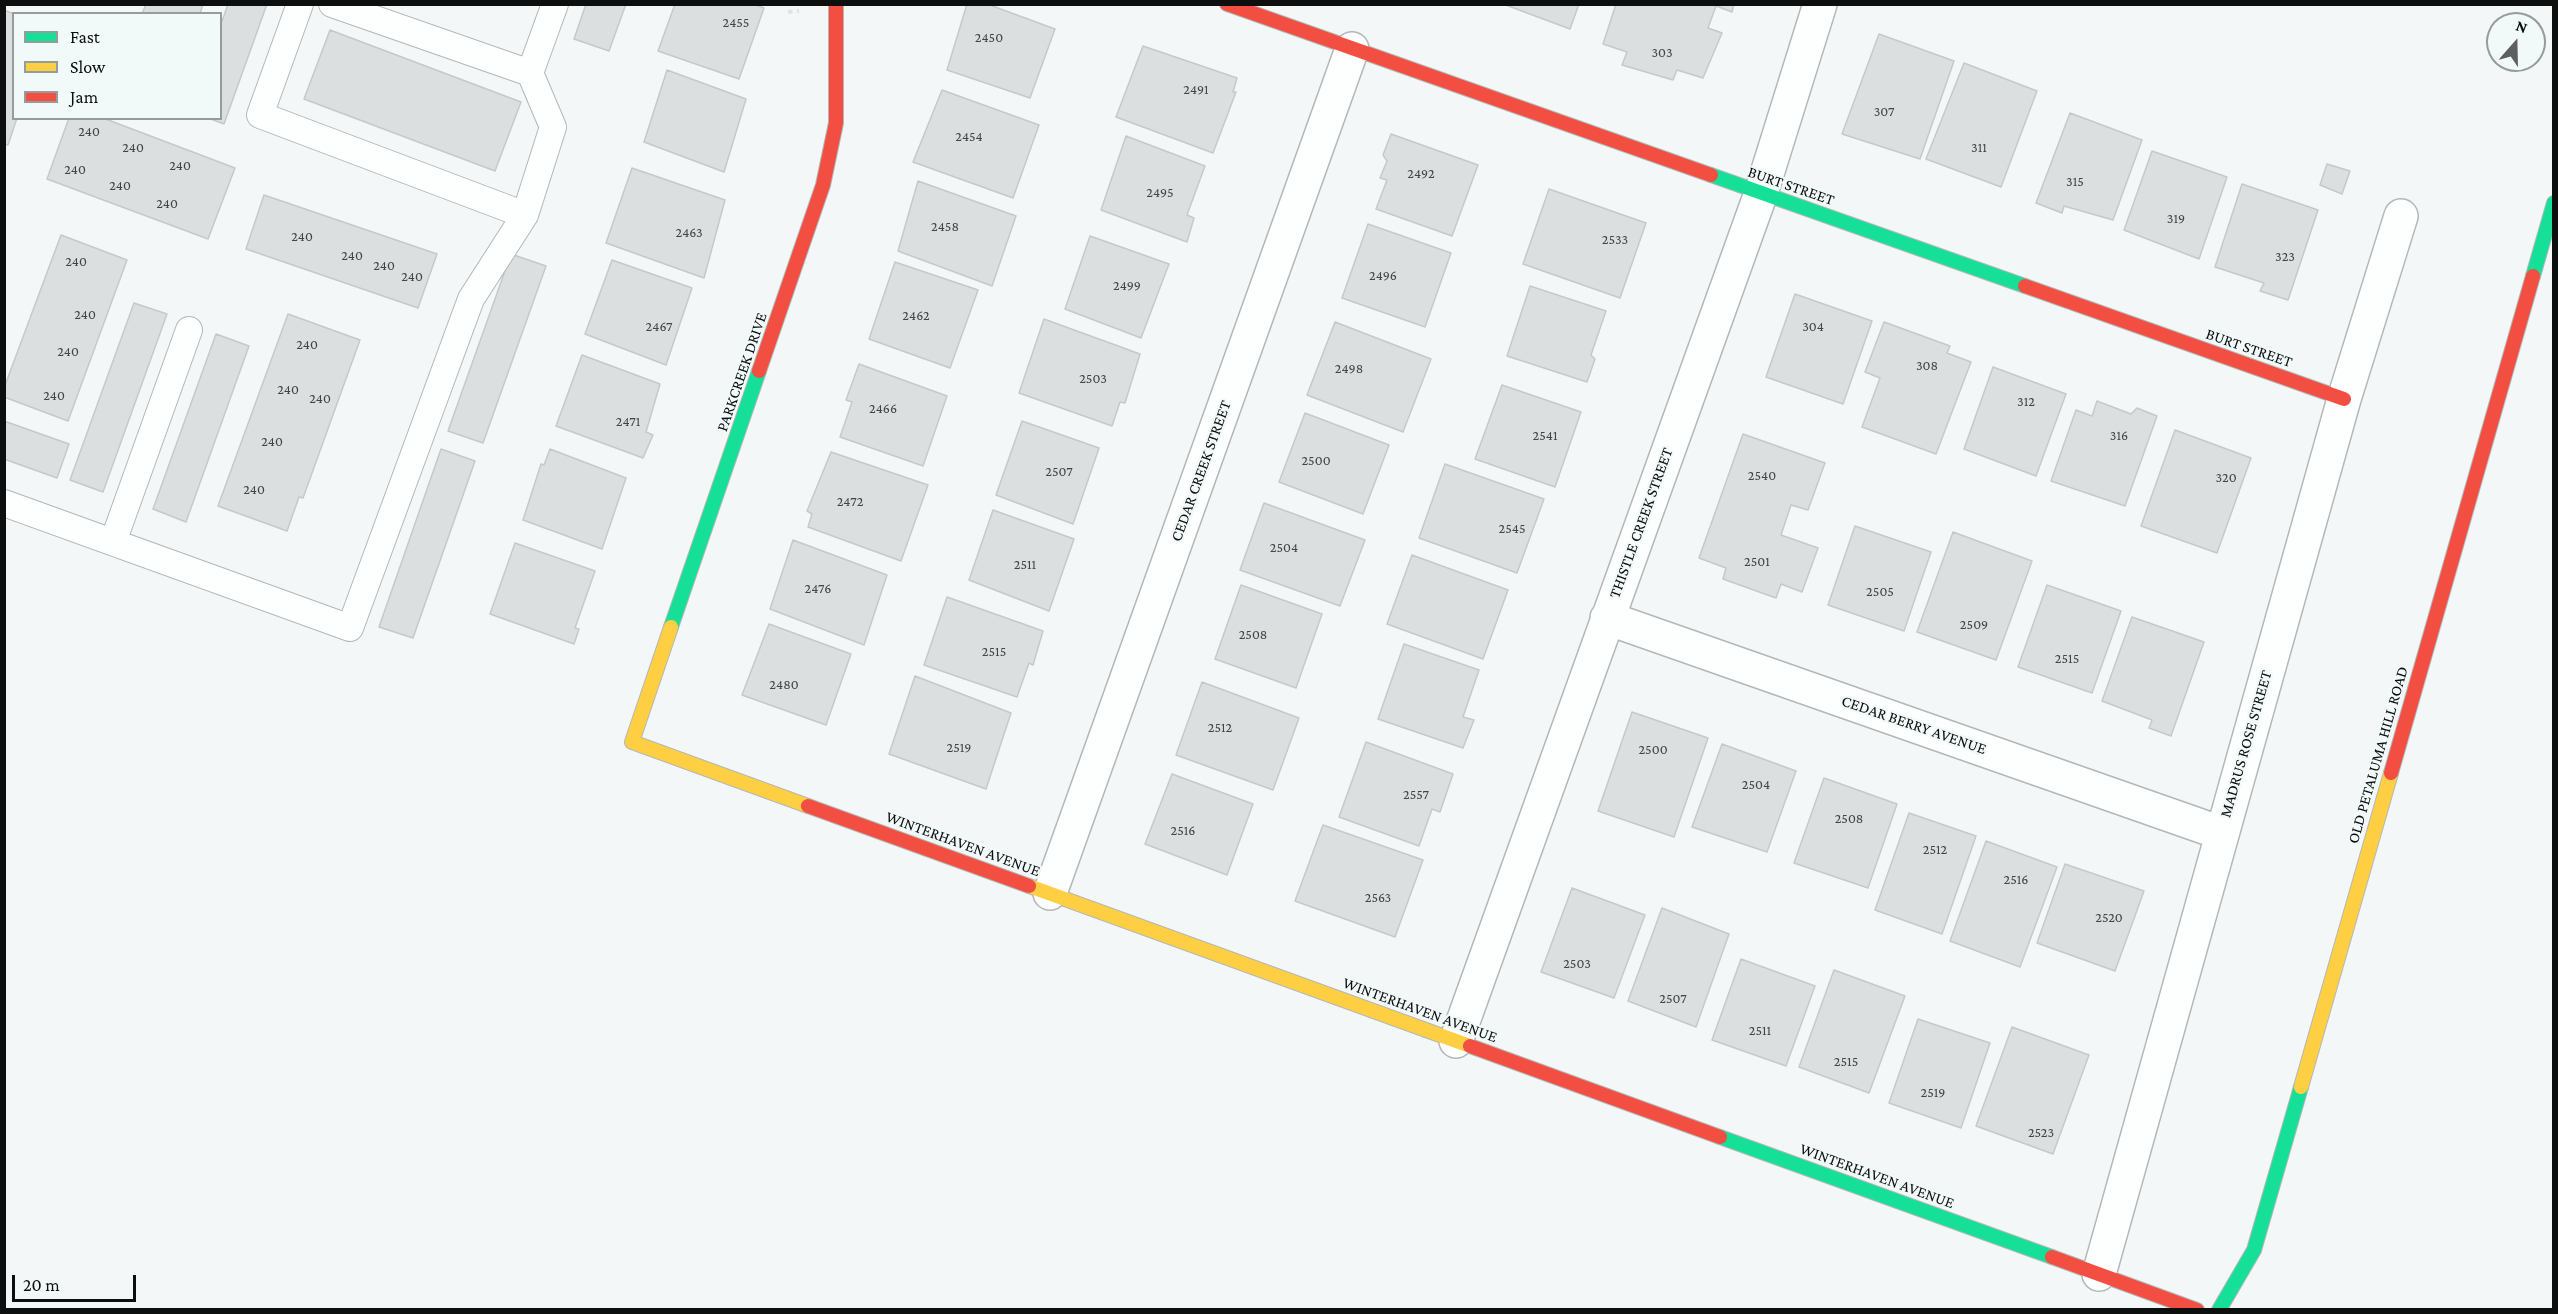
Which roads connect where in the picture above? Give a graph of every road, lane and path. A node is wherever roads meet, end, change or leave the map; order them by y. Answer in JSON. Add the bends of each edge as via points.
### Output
{"nodes":[{"id":1,"x":300,"y":4,"type":"edge"},
{"id":2,"x":332,"y":4,"type":"edge"},
{"id":3,"x":555,"y":4,"type":"edge"},
{"id":4,"x":836,"y":4,"type":"edge"},
{"id":5,"x":1227,"y":4,"type":"edge"},
{"id":6,"x":1820,"y":4,"type":"edge"},
{"id":7,"x":1352,"y":49,"type":"junction"},
{"id":8,"x":530,"y":72,"type":"junction"},
{"id":9,"x":1761,"y":193,"type":"junction"},
{"id":10,"x":2553,"y":203,"type":"edge"},
{"id":11,"x":525,"y":214,"type":"junction"},
{"id":12,"x":2401,"y":216,"type":"dead end"},
{"id":13,"x":189,"y":330,"type":"dead end"},
{"id":14,"x":2344,"y":399,"type":"junction"},
{"id":15,"x":4,"y":503,"type":"edge"},
{"id":16,"x":113,"y":542,"type":"junction"},
{"id":17,"x":1607,"y":618,"type":"junction"},
{"id":18,"x":632,"y":742,"type":"joint"},
{"id":19,"x":2221,"y":833,"type":"junction"},
{"id":20,"x":1050,"y":894,"type":"junction"},
{"id":21,"x":1456,"y":1041,"type":"junction"},
{"id":22,"x":2099,"y":1274,"type":"junction"},
{"id":23,"x":2197,"y":1310,"type":"edge"},
{"id":24,"x":2219,"y":1310,"type":"edge"}],
"edges":[{"from":1,"to":11,"type":"lane","via":[[260,115]]},
{"from":2,"to":8,"type":"lane"},
{"from":3,"to":8,"type":"lane"},
{"from":4,"to":18,"type":"street","name":"PARKCREEK DRIVE","via":[[836,123],[823,185]]},
{"from":5,"to":7,"type":"street","name":"BURT STREET"},
{"from":6,"to":9,"type":"street","name":"THISTLE CREEK STREET"},
{"from":7,"to":9,"type":"street","name":"BURT STREET"},
{"from":7,"to":20,"type":"street","name":"CEDAR CREEK STREET"},
{"from":8,"to":11,"type":"lane","via":[[553,128]]},
{"from":9,"to":14,"type":"street","name":"BURT STREET"},
{"from":9,"to":17,"type":"street","name":"THISTLE CREEK STREET"},
{"from":10,"to":24,"type":"street","name":"OLD PETALUMA HILL ROAD","via":[[2254,1250]]},
{"from":11,"to":16,"type":"lane","via":[[471,299],[350,628]]},
{"from":12,"to":14,"type":"street","name":"MADRUS ROSE STREET"},
{"from":13,"to":16,"type":"lane"},
{"from":14,"to":19,"type":"street","name":"MADRUS ROSE STREET"},
{"from":15,"to":16,"type":"lane"},
{"from":17,"to":19,"type":"street","name":"CEDAR BERRY AVENUE"},
{"from":17,"to":21,"type":"street","name":"THISTLE CREEK STREET"},
{"from":18,"to":20,"type":"street","name":"WINTERHAVEN AVENUE"},
{"from":19,"to":22,"type":"street","name":"MADRUS ROSE STREET"},
{"from":20,"to":21,"type":"street","name":"WINTERHAVEN AVENUE"},
{"from":21,"to":22,"type":"street","name":"WINTERHAVEN AVENUE"},
{"from":22,"to":23,"type":"street","name":"WINTERHAVEN AVENUE"}]}
